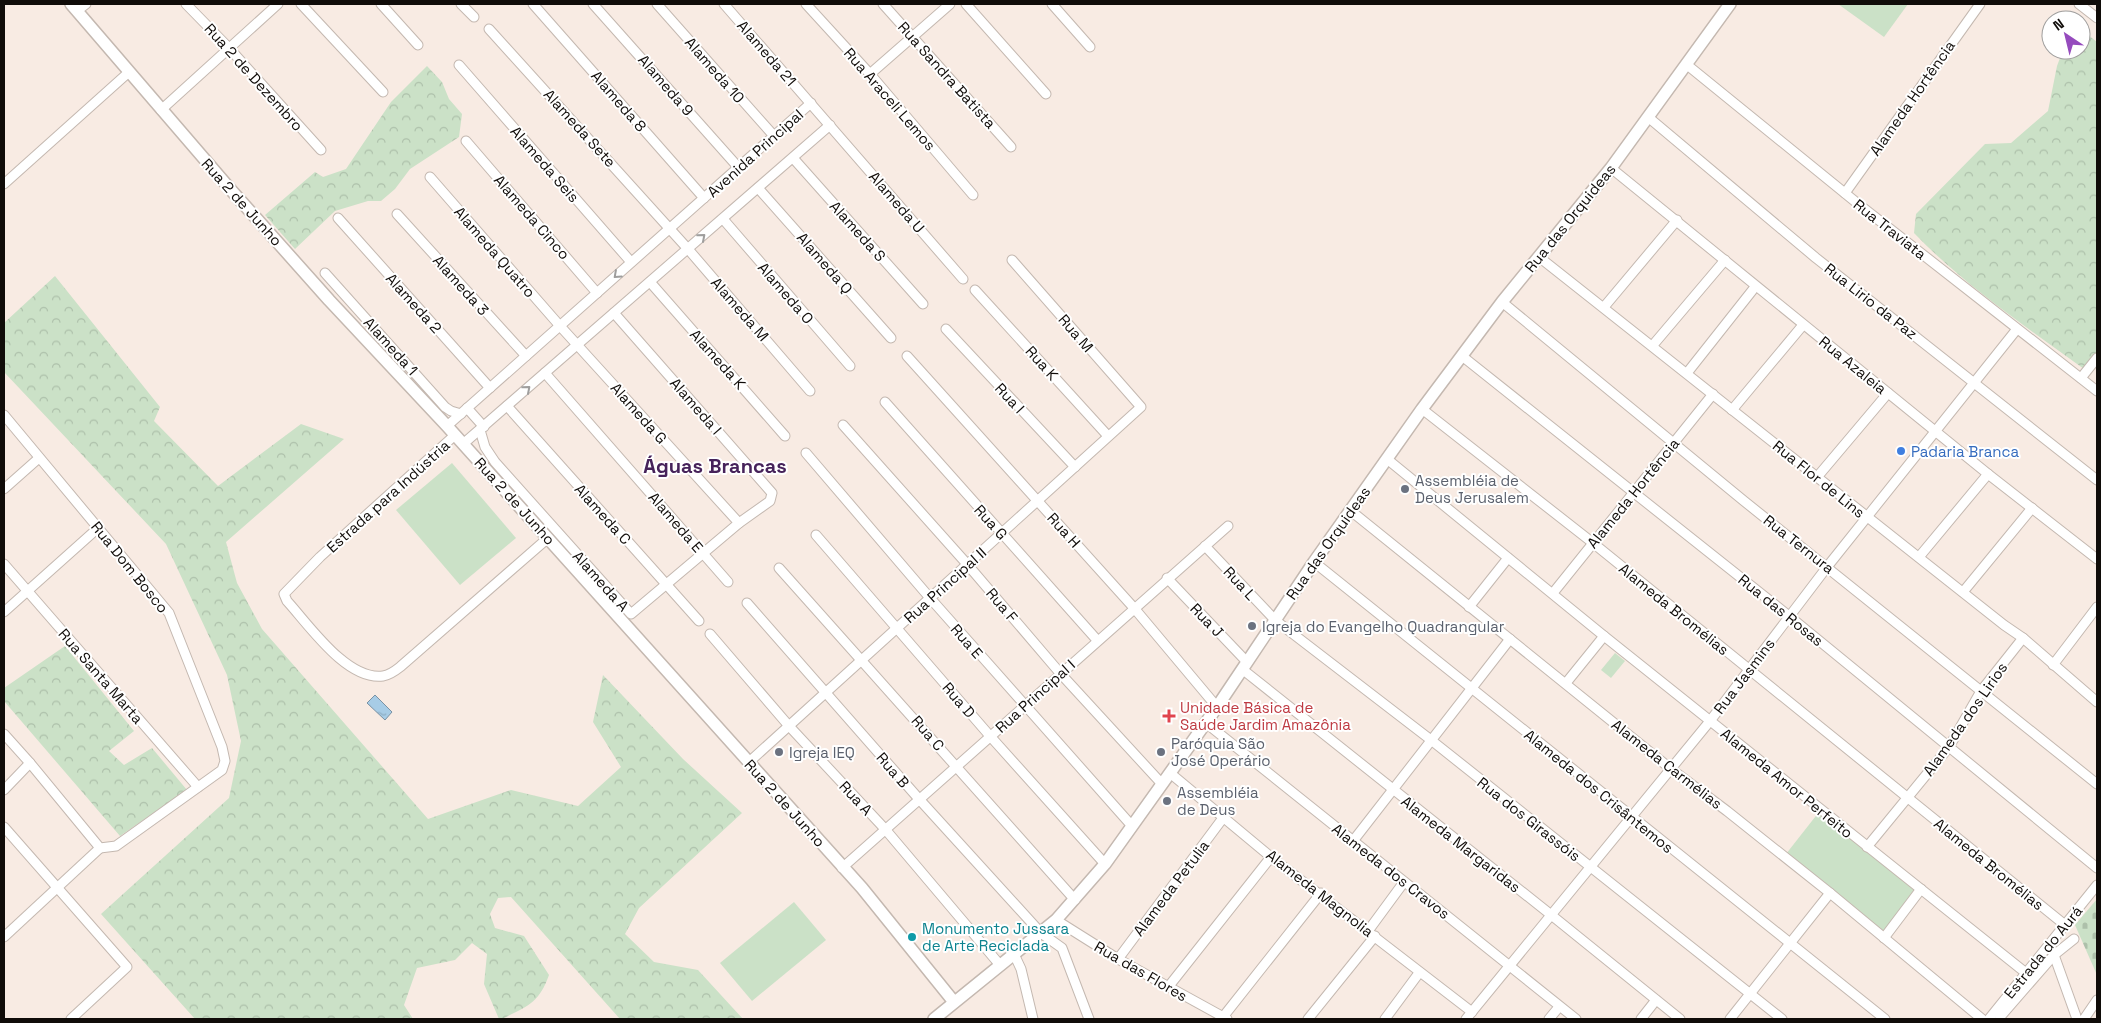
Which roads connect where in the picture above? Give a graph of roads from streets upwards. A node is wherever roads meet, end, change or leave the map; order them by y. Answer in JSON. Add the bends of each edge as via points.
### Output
{"nodes":[{"id":1,"x":186,"y":4,"type":"edge"},
{"id":2,"x":278,"y":4,"type":"edge"},
{"id":3,"x":301,"y":4,"type":"edge"},
{"id":4,"x":381,"y":4,"type":"edge"},
{"id":5,"x":462,"y":4,"type":"edge"},
{"id":6,"x":534,"y":4,"type":"edge"},
{"id":7,"x":593,"y":4,"type":"edge"},
{"id":8,"x":657,"y":4,"type":"edge"},
{"id":9,"x":724,"y":4,"type":"edge"},
{"id":10,"x":806,"y":4,"type":"edge"},
{"id":11,"x":883,"y":4,"type":"edge"},
{"id":12,"x":950,"y":4,"type":"edge"},
{"id":13,"x":966,"y":4,"type":"edge"},
{"id":14,"x":1052,"y":4,"type":"edge"},
{"id":15,"x":1730,"y":4,"type":"edge"},
{"id":16,"x":1980,"y":4,"type":"edge"},
{"id":17,"x":2080,"y":4,"type":"edge"},
{"id":18,"x":78,"y":6,"type":"edge"},
{"id":19,"x":474,"y":17,"type":"dead end"},
{"id":20,"x":2097,"y":18,"type":"edge"},
{"id":21,"x":489,"y":29,"type":"dead end"},
{"id":22,"x":913,"y":36,"type":"junction"},
{"id":23,"x":418,"y":45,"type":"dead end"},
{"id":24,"x":1090,"y":47,"type":"dead end"},
{"id":25,"x":229,"y":48,"type":"junction"},
{"id":26,"x":1686,"y":64,"type":"junction"},
{"id":27,"x":459,"y":65,"type":"dead end"},
{"id":28,"x":130,"y":72,"type":"junction"},
{"id":29,"x":870,"y":74,"type":"junction"},
{"id":30,"x":383,"y":92,"type":"dead end"},
{"id":31,"x":1046,"y":94,"type":"dead end"},
{"id":32,"x":811,"y":103,"type":"junction"},
{"id":33,"x":161,"y":110,"type":"junction"},
{"id":34,"x":1648,"y":116,"type":"junction"},
{"id":35,"x":830,"y":125,"type":"junction"},
{"id":36,"x":774,"y":136,"type":"junction"},
{"id":37,"x":466,"y":141,"type":"dead end"},
{"id":38,"x":1012,"y":147,"type":"dead end"},
{"id":39,"x":321,"y":150,"type":"dead end"},
{"id":40,"x":793,"y":158,"type":"junction"},
{"id":41,"x":738,"y":167,"type":"junction"},
{"id":42,"x":1611,"y":168,"type":"junction"},
{"id":43,"x":430,"y":177,"type":"dead end"},
{"id":44,"x":4,"y":184,"type":"edge"},
{"id":45,"x":758,"y":188,"type":"junction"},
{"id":46,"x":1845,"y":193,"type":"junction"},
{"id":47,"x":973,"y":195,"type":"dead end"},
{"id":48,"x":704,"y":198,"type":"junction"},
{"id":49,"x":397,"y":214,"type":"dead end"},
{"id":50,"x":338,"y":218,"type":"dead end"},
{"id":51,"x":722,"y":219,"type":"junction"},
{"id":52,"x":1677,"y":220,"type":"junction"},
{"id":53,"x":670,"y":228,"type":"junction"},
{"id":54,"x":688,"y":249,"type":"junction"},
{"id":55,"x":1540,"y":256,"type":"junction"},
{"id":56,"x":1012,"y":260,"type":"dead end"},
{"id":57,"x":1725,"y":260,"type":"junction"},
{"id":58,"x":631,"y":262,"type":"junction"},
{"id":59,"x":325,"y":273,"type":"dead end"},
{"id":60,"x":963,"y":279,"type":"dead end"},
{"id":61,"x":650,"y":282,"type":"junction"},
{"id":62,"x":1755,"y":287,"type":"junction"},
{"id":63,"x":975,"y":290,"type":"dead end"},
{"id":64,"x":597,"y":293,"type":"junction"},
{"id":65,"x":1502,"y":302,"type":"junction"},
{"id":66,"x":923,"y":304,"type":"dead end"},
{"id":67,"x":1604,"y":307,"type":"junction"},
{"id":68,"x":614,"y":313,"type":"junction"},
{"id":69,"x":1802,"y":325,"type":"junction"},
{"id":70,"x":560,"y":326,"type":"junction"},
{"id":71,"x":946,"y":329,"type":"dead end"},
{"id":72,"x":2017,"y":329,"type":"junction"},
{"id":73,"x":891,"y":338,"type":"dead end"},
{"id":74,"x":578,"y":345,"type":"junction"},
{"id":75,"x":1653,"y":345,"type":"junction"},
{"id":76,"x":526,"y":356,"type":"junction"},
{"id":77,"x":907,"y":356,"type":"dead end"},
{"id":78,"x":1462,"y":356,"type":"junction"},
{"id":79,"x":2097,"y":358,"type":"edge"},
{"id":80,"x":850,"y":366,"type":"dead end"},
{"id":81,"x":546,"y":373,"type":"junction"},
{"id":82,"x":1687,"y":373,"type":"junction"},
{"id":83,"x":2082,"y":378,"type":"junction"},
{"id":84,"x":1974,"y":382,"type":"junction"},
{"id":85,"x":490,"y":388,"type":"junction"},
{"id":86,"x":810,"y":391,"type":"dead end"},
{"id":87,"x":2097,"y":391,"type":"edge"},
{"id":88,"x":1888,"y":393,"type":"junction"},
{"id":89,"x":1713,"y":394,"type":"junction"},
{"id":90,"x":885,"y":402,"type":"dead end"},
{"id":91,"x":507,"y":406,"type":"junction"},
{"id":92,"x":1141,"y":407,"type":"joint"},
{"id":93,"x":1422,"y":409,"type":"junction"},
{"id":94,"x":1732,"y":410,"type":"junction"},
{"id":95,"x":464,"y":411,"type":"junction"},
{"id":96,"x":4,"y":415,"type":"edge"},
{"id":97,"x":843,"y":425,"type":"dead end"},
{"id":98,"x":448,"y":426,"type":"junction"},
{"id":99,"x":482,"y":428,"type":"junction"},
{"id":100,"x":1936,"y":432,"type":"junction"},
{"id":101,"x":455,"y":435,"type":"junction"},
{"id":102,"x":786,"y":436,"type":"dead end"},
{"id":103,"x":1108,"y":436,"type":"junction"},
{"id":104,"x":1674,"y":443,"type":"junction"},
{"id":105,"x":463,"y":444,"type":"junction"},
{"id":106,"x":806,"y":453,"type":"dead end"},
{"id":107,"x":40,"y":458,"type":"junction"},
{"id":108,"x":1387,"y":459,"type":"junction"},
{"id":109,"x":1075,"y":467,"type":"junction"},
{"id":110,"x":1988,"y":474,"type":"junction"},
{"id":111,"x":1818,"y":476,"type":"junction"},
{"id":112,"x":2097,"y":480,"type":"edge"},
{"id":113,"x":4,"y":489,"type":"edge"},
{"id":114,"x":1633,"y":494,"type":"junction"},
{"id":115,"x":1038,"y":500,"type":"junction"},
{"id":116,"x":2032,"y":508,"type":"junction"},
{"id":117,"x":1351,"y":511,"type":"junction"},
{"id":118,"x":1868,"y":518,"type":"junction"},
{"id":119,"x":739,"y":523,"type":"junction"},
{"id":120,"x":1228,"y":526,"type":"dead end"},
{"id":121,"x":98,"y":528,"type":"junction"},
{"id":122,"x":1001,"y":533,"type":"junction"},
{"id":123,"x":816,"y":535,"type":"dead end"},
{"id":124,"x":548,"y":538,"type":"junction"},
{"id":125,"x":1593,"y":543,"type":"junction"},
{"id":126,"x":1205,"y":546,"type":"junction"},
{"id":127,"x":703,"y":552,"type":"junction"},
{"id":128,"x":1919,"y":557,"type":"junction"},
{"id":129,"x":1508,"y":558,"type":"junction"},
{"id":130,"x":2097,"y":558,"type":"edge"},
{"id":131,"x":1314,"y":562,"type":"junction"},
{"id":132,"x":4,"y":564,"type":"edge"},
{"id":133,"x":967,"y":564,"type":"junction"},
{"id":134,"x":1827,"y":567,"type":"junction"},
{"id":135,"x":779,"y":568,"type":"dead end"},
{"id":136,"x":1167,"y":578,"type":"junction"},
{"id":137,"x":728,"y":582,"type":"dead end"},
{"id":138,"x":667,"y":585,"type":"junction"},
{"id":139,"x":27,"y":591,"type":"junction"},
{"id":140,"x":1963,"y":592,"type":"junction"},
{"id":141,"x":1553,"y":593,"type":"junction"},
{"id":142,"x":930,"y":598,"type":"junction"},
{"id":143,"x":748,"y":603,"type":"dead end"},
{"id":144,"x":1469,"y":607,"type":"junction"},
{"id":145,"x":2097,"y":607,"type":"edge"},
{"id":146,"x":1134,"y":608,"type":"junction"},
{"id":147,"x":4,"y":612,"type":"edge"},
{"id":148,"x":1789,"y":616,"type":"junction"},
{"id":149,"x":1275,"y":620,"type":"junction"},
{"id":150,"x":699,"y":622,"type":"dead end"},
{"id":151,"x":897,"y":628,"type":"junction"},
{"id":152,"x":710,"y":634,"type":"dead end"},
{"id":153,"x":1604,"y":636,"type":"junction"},
{"id":154,"x":2023,"y":638,"type":"junction"},
{"id":155,"x":1510,"y":639,"type":"junction"},
{"id":156,"x":1098,"y":640,"type":"junction"},
{"id":157,"x":862,"y":659,"type":"junction"},
{"id":158,"x":2053,"y":664,"type":"junction"},
{"id":159,"x":1244,"y":665,"type":"junction"},
{"id":160,"x":1749,"y":670,"type":"junction"},
{"id":161,"x":1060,"y":674,"type":"junction"},
{"id":162,"x":1566,"y":683,"type":"junction"},
{"id":163,"x":1471,"y":689,"type":"junction"},
{"id":164,"x":1982,"y":691,"type":"junction"},
{"id":165,"x":826,"y":692,"type":"junction"},
{"id":166,"x":2097,"y":702,"type":"edge"},
{"id":167,"x":1024,"y":706,"type":"junction"},
{"id":168,"x":1218,"y":707,"type":"junction"},
{"id":169,"x":1710,"y":721,"type":"junction"},
{"id":170,"x":1206,"y":723,"type":"junction"},
{"id":171,"x":789,"y":726,"type":"junction"},
{"id":172,"x":4,"y":734,"type":"edge"},
{"id":173,"x":990,"y":736,"type":"junction"},
{"id":174,"x":1431,"y":740,"type":"junction"},
{"id":175,"x":1949,"y":747,"type":"junction"},
{"id":176,"x":749,"y":762,"type":"junction"},
{"id":177,"x":30,"y":763,"type":"junction"},
{"id":178,"x":956,"y":766,"type":"junction"},
{"id":179,"x":1671,"y":769,"type":"junction"},
{"id":180,"x":1170,"y":773,"type":"junction"},
{"id":181,"x":1162,"y":784,"type":"junction"},
{"id":182,"x":2097,"y":784,"type":"edge"},
{"id":183,"x":198,"y":787,"type":"junction"},
{"id":184,"x":4,"y":790,"type":"edge"},
{"id":185,"x":1393,"y":790,"type":"junction"},
{"id":186,"x":1907,"y":798,"type":"junction"},
{"id":187,"x":919,"y":799,"type":"junction"},
{"id":188,"x":1223,"y":818,"type":"junction"},
{"id":189,"x":1632,"y":818,"type":"junction"},
{"id":190,"x":1132,"y":826,"type":"junction"},
{"id":191,"x":4,"y":827,"type":"edge"},
{"id":192,"x":886,"y":830,"type":"junction"},
{"id":193,"x":1353,"y":841,"type":"junction"},
{"id":194,"x":1867,"y":847,"type":"junction"},
{"id":195,"x":100,"y":848,"type":"junction"},
{"id":196,"x":1272,"y":857,"type":"junction"},
{"id":197,"x":1105,"y":864,"type":"junction"},
{"id":198,"x":1590,"y":867,"type":"junction"},
{"id":199,"x":842,"y":868,"type":"junction"},
{"id":200,"x":2097,"y":868,"type":"edge"},
{"id":201,"x":1404,"y":882,"type":"junction"},
{"id":202,"x":2097,"y":885,"type":"edge"},
{"id":203,"x":57,"y":888,"type":"junction"},
{"id":204,"x":1921,"y":889,"type":"junction"},
{"id":205,"x":1321,"y":893,"type":"junction"},
{"id":206,"x":1830,"y":893,"type":"junction"},
{"id":207,"x":1075,"y":900,"type":"junction"},
{"id":208,"x":1550,"y":914,"type":"junction"},
{"id":209,"x":1056,"y":920,"type":"junction"},
{"id":210,"x":2065,"y":925,"type":"junction"},
{"id":211,"x":1041,"y":933,"type":"junction"},
{"id":212,"x":1371,"y":934,"type":"junction"},
{"id":213,"x":4,"y":937,"type":"edge"},
{"id":214,"x":1884,"y":938,"type":"junction"},
{"id":215,"x":2074,"y":939,"type":"dead end"},
{"id":216,"x":1791,"y":944,"type":"junction"},
{"id":217,"x":1014,"y":954,"type":"junction"},
{"id":218,"x":2054,"y":955,"type":"junction"},
{"id":219,"x":1118,"y":959,"type":"junction"},
{"id":220,"x":1510,"y":964,"type":"junction"},
{"id":221,"x":1000,"y":965,"type":"junction"},
{"id":222,"x":1419,"y":973,"type":"junction"},
{"id":223,"x":2026,"y":973,"type":"junction"},
{"id":224,"x":1169,"y":986,"type":"junction"},
{"id":225,"x":1750,"y":994,"type":"junction"},
{"id":226,"x":1656,"y":1000,"type":"junction"},
{"id":227,"x":2097,"y":1000,"type":"edge"},
{"id":228,"x":954,"y":1002,"type":"junction"},
{"id":229,"x":1559,"y":1007,"type":"junction"},
{"id":230,"x":1472,"y":1012,"type":"junction"},
{"id":231,"x":1225,"y":1018,"type":"edge"},
{"id":232,"x":71,"y":1019,"type":"edge"},
{"id":233,"x":934,"y":1019,"type":"edge"},
{"id":234,"x":1033,"y":1019,"type":"edge"},
{"id":235,"x":1089,"y":1019,"type":"edge"},
{"id":236,"x":1308,"y":1019,"type":"edge"},
{"id":237,"x":1385,"y":1019,"type":"edge"},
{"id":238,"x":1466,"y":1019,"type":"edge"},
{"id":239,"x":1549,"y":1019,"type":"edge"},
{"id":240,"x":1576,"y":1019,"type":"edge"},
{"id":241,"x":1641,"y":1019,"type":"edge"},
{"id":242,"x":1680,"y":1019,"type":"edge"},
{"id":243,"x":1730,"y":1019,"type":"edge"},
{"id":244,"x":1782,"y":1019,"type":"edge"},
{"id":245,"x":1885,"y":1019,"type":"edge"},
{"id":246,"x":1982,"y":1019,"type":"edge"},
{"id":247,"x":1988,"y":1019,"type":"edge"},
{"id":248,"x":1998,"y":1019,"type":"edge"},
{"id":249,"x":2077,"y":1019,"type":"edge"},
{"id":250,"x":2084,"y":1019,"type":"edge"}],
"edges":[{"from":1,"to":25,"type":"street","name":"Rua 2 de Dezembro"},
{"from":2,"to":25,"type":"street"},
{"from":3,"to":30,"type":"street"},
{"from":4,"to":23,"type":"street"},
{"from":5,"to":19,"type":"street"},
{"from":6,"to":48,"type":"street","name":"Alameda 8"},
{"from":7,"to":41,"type":"street","name":"Alameda 9"},
{"from":8,"to":36,"type":"street","name":"Alameda 10"},
{"from":9,"to":32,"type":"street","name":"Alameda 21"},
{"from":10,"to":29,"type":"street","name":"Rua Araceli Lemos"},
{"from":11,"to":22,"type":"street","name":"Rua Sandra Batista"},
{"from":12,"to":22,"type":"street"},
{"from":13,"to":31,"type":"street"},
{"from":14,"to":24,"type":"street"},
{"from":15,"to":26,"type":"street","name":"Rua das Orquideas"},
{"from":16,"to":46,"type":"street","name":"Alameda Hortência"},
{"from":17,"to":20,"type":"street"},
{"from":18,"to":28,"type":"street","name":"Rua 2 de Junho"},
{"from":21,"to":53,"type":"street","name":"Alameda Sete"},
{"from":22,"to":29,"type":"street"},
{"from":22,"to":38,"type":"street","name":"Rua Sandra Batista"},
{"from":25,"to":33,"type":"street"},
{"from":25,"to":39,"type":"street","name":"Rua 2 de Dezembro"},
{"from":26,"to":34,"type":"street","name":"Rua das Orquideas"},
{"from":26,"to":46,"type":"street","name":"Rua Traviata"},
{"from":27,"to":58,"type":"street","name":"Alameda Seis"},
{"from":28,"to":33,"type":"street","name":"Rua 2 de Junho"},
{"from":28,"to":44,"type":"street"},
{"from":29,"to":47,"type":"street","name":"Rua Araceli Lemos"},
{"from":32,"to":35,"type":"street","name":"Avenida Principal"},
{"from":32,"to":36,"type":"street","name":"Avenida Principal"},
{"from":33,"to":98,"type":"street","name":"Rua 2 de Junho","via":[[329,300]]},
{"from":34,"to":42,"type":"street","name":"Rua das Orquideas"},
{"from":34,"to":84,"type":"street","name":"Rua Lirio da Paz","via":[[1816,258]]},
{"from":35,"to":40,"type":"street","name":"Avenida Principal"},
{"from":35,"to":60,"type":"street","name":"Alameda U"},
{"from":36,"to":41,"type":"street","name":"Avenida Principal"},
{"from":37,"to":64,"type":"street","name":"Alameda Cinco"},
{"from":40,"to":45,"type":"street","name":"Avenida Principal"},
{"from":40,"to":66,"type":"street","name":"Alameda S"},
{"from":41,"to":48,"type":"street","name":"Avenida Principal"},
{"from":42,"to":52,"type":"street","name":"Rua Azaleia"},
{"from":42,"to":55,"type":"street","name":"Rua das Orquideas"},
{"from":43,"to":70,"type":"street","name":"Alameda Quatro"},
{"from":45,"to":51,"type":"street","name":"Avenida Principal"},
{"from":45,"to":73,"type":"street","name":"Alameda Q"},
{"from":46,"to":72,"type":"street","name":"Rua Traviata"},
{"from":48,"to":53,"type":"street","name":"Avenida Principal"},
{"from":49,"to":76,"type":"street","name":"Alameda 3"},
{"from":50,"to":85,"type":"street","name":"Alameda 2"},
{"from":54,"to":51,"type":"street","name":"Avenida Principal","one_way":true},
{"from":51,"to":80,"type":"street","name":"Alameda O"},
{"from":52,"to":57,"type":"street","name":"Rua Azaleia"},
{"from":52,"to":67,"type":"street"},
{"from":53,"to":54,"type":"street","name":"Alameda M"},
{"from":53,"to":58,"type":"street","name":"Avenida Principal"},
{"from":54,"to":61,"type":"street","name":"Avenida Principal"},
{"from":54,"to":86,"type":"street","name":"Alameda M"},
{"from":55,"to":65,"type":"street","name":"Rua das Orquideas"},
{"from":55,"to":67,"type":"street","name":"Rua Flor de Lins"},
{"from":56,"to":92,"type":"street","name":"Rua M"},
{"from":57,"to":62,"type":"street","name":"Rua Azaleia"},
{"from":57,"to":75,"type":"street"},
{"from":58,"to":64,"type":"street","name":"Avenida Principal","one_way":true},
{"from":59,"to":95,"type":"street","name":"Alameda 1","via":[[445,406],[451,411]]},
{"from":61,"to":68,"type":"street","name":"Avenida Principal"},
{"from":61,"to":102,"type":"street","name":"Alameda K"},
{"from":62,"to":69,"type":"street","name":"Rua Azaleia"},
{"from":62,"to":82,"type":"street"},
{"from":63,"to":103,"type":"street","name":"Rua K"},
{"from":64,"to":70,"type":"street","name":"Avenida Principal"},
{"from":65,"to":78,"type":"street","name":"Rua das Orquideas"},
{"from":65,"to":104,"type":"street","name":"Rua Ternura"},
{"from":67,"to":75,"type":"street","name":"Rua Flor de Lins"},
{"from":68,"to":74,"type":"street","name":"Avenida Principal"},
{"from":68,"to":119,"type":"street","name":"Alameda I","via":[[772,493],[770,501]]},
{"from":69,"to":88,"type":"street","name":"Rua Azaleia"},
{"from":69,"to":94,"type":"street"},
{"from":70,"to":74,"type":"street","name":"Alameda G"},
{"from":70,"to":76,"type":"street","name":"Avenida Principal"},
{"from":71,"to":109,"type":"street","name":"Rua I"},
{"from":72,"to":83,"type":"street","name":"Rua Traviata"},
{"from":72,"to":84,"type":"street","name":"Rua Jasmins"},
{"from":74,"to":81,"type":"street","name":"Avenida Principal"},
{"from":74,"to":119,"type":"street","name":"Alameda G"},
{"from":75,"to":82,"type":"street","name":"Rua Flor de Lins"},
{"from":76,"to":85,"type":"street","name":"Avenida Principal"},
{"from":77,"to":115,"type":"street","name":"Rua H"},
{"from":78,"to":93,"type":"street","name":"Rua das Orquideas"},
{"from":78,"to":114,"type":"street","name":"Rua das Rosas"},
{"from":79,"to":83,"type":"street"},
{"from":91,"to":81,"type":"street","name":"Avenida Principal","one_way":true},
{"from":81,"to":127,"type":"street","name":"Alameda E"},
{"from":82,"to":89,"type":"street","name":"Rua Flor de Lins"},
{"from":83,"to":87,"type":"street","name":"Rua Traviata"},
{"from":84,"to":100,"type":"street","name":"Rua Jasmins"},
{"from":84,"to":112,"type":"street","name":"Rua Lirio da Paz"},
{"from":85,"to":95,"type":"street","name":"Avenida Principal"},
{"from":88,"to":100,"type":"street","name":"Rua Azaleia"},
{"from":88,"to":111,"type":"street"},
{"from":89,"to":94,"type":"street","name":"Rua Flor de Lins"},
{"from":89,"to":104,"type":"street","name":"Alameda Hortência"},
{"from":90,"to":122,"type":"street","name":"Rua G"},
{"from":91,"to":99,"type":"street","name":"Avenida Principal"},
{"from":91,"to":138,"type":"street","name":"Alameda C"},
{"from":92,"to":103,"type":"street","name":"Rua Principal II"},
{"from":93,"to":108,"type":"street","name":"Rua das Orquideas"},
{"from":93,"to":125,"type":"street","name":"Alameda Bromélias"},
{"from":94,"to":111,"type":"street","name":"Rua Flor de Lins"},
{"from":95,"to":98,"type":"street","name":"Avenida Principal"},
{"from":95,"to":99,"type":"street","name":"Alameda 1"},
{"from":96,"to":107,"type":"street","name":"Rua Dom Bosco"},
{"from":97,"to":133,"type":"street","name":"Rua F"},
{"from":98,"to":101,"type":"street","name":"Rua 2 de Junho"},
{"from":99,"to":105,"type":"street","name":"Avenida Principal"},
{"from":99,"to":138,"type":"street","name":"Alameda A","via":[[484,447],[495,462],[631,614]]},
{"from":100,"to":110,"type":"street","name":"Rua Azaleia"},
{"from":100,"to":118,"type":"street","name":"Rua Jasmins"},
{"from":101,"to":105,"type":"street","name":"Rua 2 de Junho"},
{"from":101,"to":124,"type":"street","name":"Estrada para Indústria","via":[[320,557],[284,597],[341,660],[359,672],[383,676],[400,667]]},
{"from":103,"to":109,"type":"street","name":"Rua Principal II"},
{"from":104,"to":114,"type":"street","name":"Alameda Hortência"},
{"from":104,"to":134,"type":"street","name":"Rua Ternura"},
{"from":105,"to":124,"type":"street","name":"Rua 2 de Junho"},
{"from":106,"to":142,"type":"street","name":"Rua E"},
{"from":107,"to":113,"type":"street"},
{"from":107,"to":121,"type":"street","name":"Rua Dom Bosco"},
{"from":108,"to":117,"type":"street","name":"Rua das Orquideas"},
{"from":108,"to":129,"type":"street","name":"Alameda Amor Perfeito"},
{"from":109,"to":115,"type":"street","name":"Rua Principal II"},
{"from":110,"to":116,"type":"street","name":"Rua Azaleia"},
{"from":110,"to":128,"type":"street"},
{"from":111,"to":118,"type":"street","name":"Rua Flor de Lins"},
{"from":114,"to":125,"type":"street","name":"Alameda Hortência"},
{"from":114,"to":148,"type":"street","name":"Rua das Rosas"},
{"from":115,"to":122,"type":"street","name":"Rua Principal II"},
{"from":115,"to":146,"type":"street","name":"Rua H"},
{"from":116,"to":130,"type":"street","name":"Rua Azaleia"},
{"from":116,"to":140,"type":"street"},
{"from":117,"to":131,"type":"street","name":"Rua das Orquideas"},
{"from":117,"to":144,"type":"street","name":"Alameda Carmélias"},
{"from":118,"to":128,"type":"street","name":"Rua Flor de Lins"},
{"from":118,"to":134,"type":"street","name":"Rua Jasmins"},
{"from":119,"to":127,"type":"street"},
{"from":120,"to":126,"type":"street","name":"Rua Principal I"},
{"from":121,"to":139,"type":"street"},
{"from":121,"to":183,"type":"street","name":"Rua Dom Bosco","via":[[169,613],[222,747],[225,761],[222,770]]},
{"from":122,"to":133,"type":"street","name":"Rua Principal II"},
{"from":122,"to":156,"type":"street","name":"Rua G"},
{"from":123,"to":151,"type":"street","name":"Rua D"},
{"from":124,"to":176,"type":"street","name":"Rua 2 de Junho"},
{"from":125,"to":141,"type":"street","name":"Alameda Hortência"},
{"from":125,"to":160,"type":"street","name":"Alameda Bromélias"},
{"from":126,"to":136,"type":"street","name":"Rua Principal I"},
{"from":126,"to":149,"type":"street","name":"Rua L"},
{"from":127,"to":137,"type":"street","name":"Alameda E"},
{"from":127,"to":138,"type":"street"},
{"from":128,"to":140,"type":"street","name":"Rua Flor de Lins"},
{"from":129,"to":141,"type":"street","name":"Alameda Amor Perfeito"},
{"from":129,"to":144,"type":"street"},
{"from":131,"to":149,"type":"street","name":"Rua das Orquideas"},
{"from":131,"to":163,"type":"street","name":"Alameda dos Crisântemos"},
{"from":132,"to":139,"type":"street","name":"Rua Santa Marta"},
{"from":133,"to":142,"type":"street","name":"Rua Principal II"},
{"from":133,"to":161,"type":"street","name":"Rua F"},
{"from":134,"to":148,"type":"street","name":"Rua Jasmins"},
{"from":134,"to":164,"type":"street","name":"Rua Ternura"},
{"from":135,"to":157,"type":"street","name":"Rua C"},
{"from":136,"to":146,"type":"street","name":"Rua Principal I"},
{"from":136,"to":159,"type":"street","name":"Rua J"},
{"from":138,"to":150,"type":"street","name":"Alameda C"},
{"from":139,"to":147,"type":"street"},
{"from":139,"to":183,"type":"street","name":"Rua Santa Marta"},
{"from":140,"to":154,"type":"street","name":"Rua Flor de Lins"},
{"from":141,"to":153,"type":"street","name":"Alameda Amor Perfeito"},
{"from":142,"to":151,"type":"street","name":"Rua Principal II"},
{"from":142,"to":167,"type":"street","name":"Rua E"},
{"from":143,"to":165,"type":"street","name":"Rua B"},
{"from":144,"to":155,"type":"street","name":"Alameda Carmélias"},
{"from":145,"to":158,"type":"street"},
{"from":146,"to":156,"type":"street","name":"Rua Principal I"},
{"from":146,"to":168,"type":"street","name":"Rua H"},
{"from":148,"to":160,"type":"street","name":"Rua Jasmins"},
{"from":148,"to":175,"type":"street","name":"Rua das Rosas"},
{"from":149,"to":159,"type":"street","name":"Rua das Orquideas"},
{"from":149,"to":174,"type":"street","name":"Rua dos Girassóis"},
{"from":151,"to":157,"type":"street","name":"Rua Principal II"},
{"from":151,"to":173,"type":"street","name":"Rua D"},
{"from":152,"to":171,"type":"street","name":"Rua A"},
{"from":153,"to":162,"type":"street"},
{"from":153,"to":169,"type":"street","name":"Alameda Amor Perfeito"},
{"from":154,"to":158,"type":"street","name":"Rua Flor de Lins"},
{"from":154,"to":164,"type":"street","name":"Alameda dos Lirios"},
{"from":155,"to":162,"type":"street","name":"Alameda Carmélias"},
{"from":155,"to":163,"type":"street"},
{"from":156,"to":161,"type":"street","name":"Rua Principal I"},
{"from":157,"to":165,"type":"street","name":"Rua Principal II"},
{"from":157,"to":178,"type":"street","name":"Rua C"},
{"from":158,"to":166,"type":"street","name":"Rua Flor de Lins"},
{"from":159,"to":168,"type":"street","name":"Rua das Orquideas"},
{"from":159,"to":185,"type":"street","name":"Alameda Margaridas"},
{"from":160,"to":169,"type":"street","name":"Rua Jasmins"},
{"from":160,"to":186,"type":"street","name":"Alameda Bromélias"},
{"from":161,"to":167,"type":"street","name":"Rua Principal I"},
{"from":161,"to":181,"type":"street","name":"Rua F"},
{"from":162,"to":179,"type":"street","name":"Alameda Carmélias"},
{"from":163,"to":174,"type":"street"},
{"from":163,"to":189,"type":"street","name":"Alameda dos Crisântemos"},
{"from":164,"to":175,"type":"street","name":"Alameda dos Lirios"},
{"from":164,"to":182,"type":"street","name":"Rua Ternura"},
{"from":165,"to":171,"type":"street","name":"Rua Principal II"},
{"from":165,"to":187,"type":"street","name":"Rua B"},
{"from":167,"to":173,"type":"street","name":"Rua Principal I"},
{"from":167,"to":190,"type":"street","name":"Rua E"},
{"from":168,"to":170,"type":"street","name":"Rua das Orquideas"},
{"from":169,"to":179,"type":"street","name":"Rua Jasmins"},
{"from":169,"to":194,"type":"street","name":"Alameda Amor Perfeito"},
{"from":170,"to":180,"type":"street","name":"Rua das Orquideas"},
{"from":170,"to":193,"type":"street","name":"Alameda dos Cravos"},
{"from":171,"to":176,"type":"street","name":"Rua Principal II"},
{"from":171,"to":192,"type":"street","name":"Rua A"},
{"from":172,"to":177,"type":"street"},
{"from":173,"to":178,"type":"street","name":"Rua Principal I"},
{"from":173,"to":197,"type":"street","name":"Rua D"},
{"from":174,"to":185,"type":"street"},
{"from":174,"to":198,"type":"street","name":"Rua dos Girassóis"},
{"from":175,"to":186,"type":"street","name":"Alameda dos Lirios"},
{"from":175,"to":200,"type":"street","name":"Rua das Rosas"},
{"from":176,"to":199,"type":"street","name":"Rua 2 de Junho"},
{"from":177,"to":184,"type":"street"},
{"from":177,"to":195,"type":"street"},
{"from":178,"to":187,"type":"street","name":"Rua Principal I"},
{"from":178,"to":207,"type":"street","name":"Rua C"},
{"from":179,"to":189,"type":"street","name":"Rua Jasmins"},
{"from":179,"to":206,"type":"street","name":"Alameda Carmélias"},
{"from":180,"to":181,"type":"street","name":"Rua das Orquideas"},
{"from":180,"to":188,"type":"street","name":"Alameda Magnolia"},
{"from":181,"to":190,"type":"street","name":"Rua das Orquideas"},
{"from":183,"to":195,"type":"street","via":[[116,846]]},
{"from":185,"to":193,"type":"street"},
{"from":185,"to":208,"type":"street","name":"Alameda Margaridas"},
{"from":186,"to":194,"type":"street","name":"Alameda dos Lirios"},
{"from":186,"to":210,"type":"street","name":"Alameda Bromélias"},
{"from":187,"to":192,"type":"street","name":"Rua Principal I"},
{"from":187,"to":211,"type":"street","name":"Rua B"},
{"from":188,"to":196,"type":"street","name":"Alameda Magnolia"},
{"from":188,"to":219,"type":"street","name":"Alameda Petulia"},
{"from":189,"to":198,"type":"street","name":"Rua Jasmins"},
{"from":189,"to":216,"type":"street","name":"Alameda dos Crisântemos"},
{"from":190,"to":197,"type":"street","name":"Rua das Orquideas"},
{"from":191,"to":203,"type":"street"},
{"from":192,"to":199,"type":"street","name":"Rua Principal I"},
{"from":192,"to":221,"type":"street","name":"Rua A"},
{"from":193,"to":201,"type":"street","name":"Alameda dos Cravos"},
{"from":194,"to":204,"type":"street","name":"Alameda Amor Perfeito"},
{"from":195,"to":203,"type":"street"},
{"from":196,"to":205,"type":"street","name":"Alameda Magnolia"},
{"from":196,"to":224,"type":"street"},
{"from":197,"to":207,"type":"street","name":"Rua das Orquideas"},
{"from":198,"to":208,"type":"street","name":"Rua Jasmins"},
{"from":198,"to":225,"type":"street","name":"Rua dos Girassóis"},
{"from":199,"to":228,"type":"street","name":"Rua 2 de Junho","via":[[862,888]]},
{"from":201,"to":212,"type":"street"},
{"from":201,"to":220,"type":"street","name":"Alameda dos Cravos"},
{"from":202,"to":210,"type":"street","name":"Estrada do Aurá"},
{"from":203,"to":213,"type":"street"},
{"from":203,"to":232,"type":"street","via":[[127,967]]},
{"from":204,"to":214,"type":"street"},
{"from":204,"to":223,"type":"street","name":"Alameda Amor Perfeito"},
{"from":205,"to":212,"type":"street","name":"Alameda Magnolia"},
{"from":205,"to":231,"type":"street"},
{"from":206,"to":214,"type":"street","name":"Alameda Carmélias"},
{"from":206,"to":216,"type":"street"},
{"from":207,"to":209,"type":"street","name":"Rua das Orquideas"},
{"from":208,"to":220,"type":"street","name":"Rua Jasmins"},
{"from":208,"to":226,"type":"street","name":"Alameda Margaridas"},
{"from":209,"to":211,"type":"street","name":"Rua das Orquideas"},
{"from":209,"to":219,"type":"street","name":"Rua das Flores"},
{"from":210,"to":223,"type":"street","name":"Estrada do Aurá"},
{"from":211,"to":217,"type":"street","name":"Rua das Orquideas"},
{"from":211,"to":235,"type":"street","name":"Rua B","via":[[1062,948]]},
{"from":212,"to":222,"type":"street","name":"Alameda Magnolia"},
{"from":212,"to":236,"type":"street"},
{"from":214,"to":246,"type":"street","name":"Alameda Carmélias"},
{"from":215,"to":218,"type":"street"},
{"from":216,"to":225,"type":"street"},
{"from":216,"to":245,"type":"street","name":"Alameda dos Crisântemos"},
{"from":217,"to":221,"type":"street","name":"Rua das Orquideas"},
{"from":217,"to":234,"type":"street","via":[[1023,975]]},
{"from":218,"to":248,"type":"street"},
{"from":218,"to":249,"type":"street"},
{"from":219,"to":224,"type":"street","name":"Rua das Flores"},
{"from":220,"to":229,"type":"street","name":"Alameda dos Cravos"},
{"from":220,"to":230,"type":"street","name":"Rua Jasmins"},
{"from":221,"to":228,"type":"street","name":"Rua das Orquideas"},
{"from":222,"to":230,"type":"street","name":"Alameda Magnolia"},
{"from":222,"to":237,"type":"street"},
{"from":223,"to":247,"type":"street","name":"Estrada do Aurá"},
{"from":224,"to":231,"type":"street","name":"Rua das Flores"},
{"from":225,"to":243,"type":"street"},
{"from":225,"to":244,"type":"street","name":"Rua dos Girassóis"},
{"from":226,"to":241,"type":"street"},
{"from":226,"to":242,"type":"street","name":"Alameda Margaridas"},
{"from":227,"to":250,"type":"street"},
{"from":228,"to":233,"type":"street","name":"Rua das Orquideas"},
{"from":229,"to":239,"type":"street"},
{"from":229,"to":240,"type":"street","name":"Alameda dos Cravos"},
{"from":230,"to":238,"type":"street","name":"Rua Jasmins"}]}
